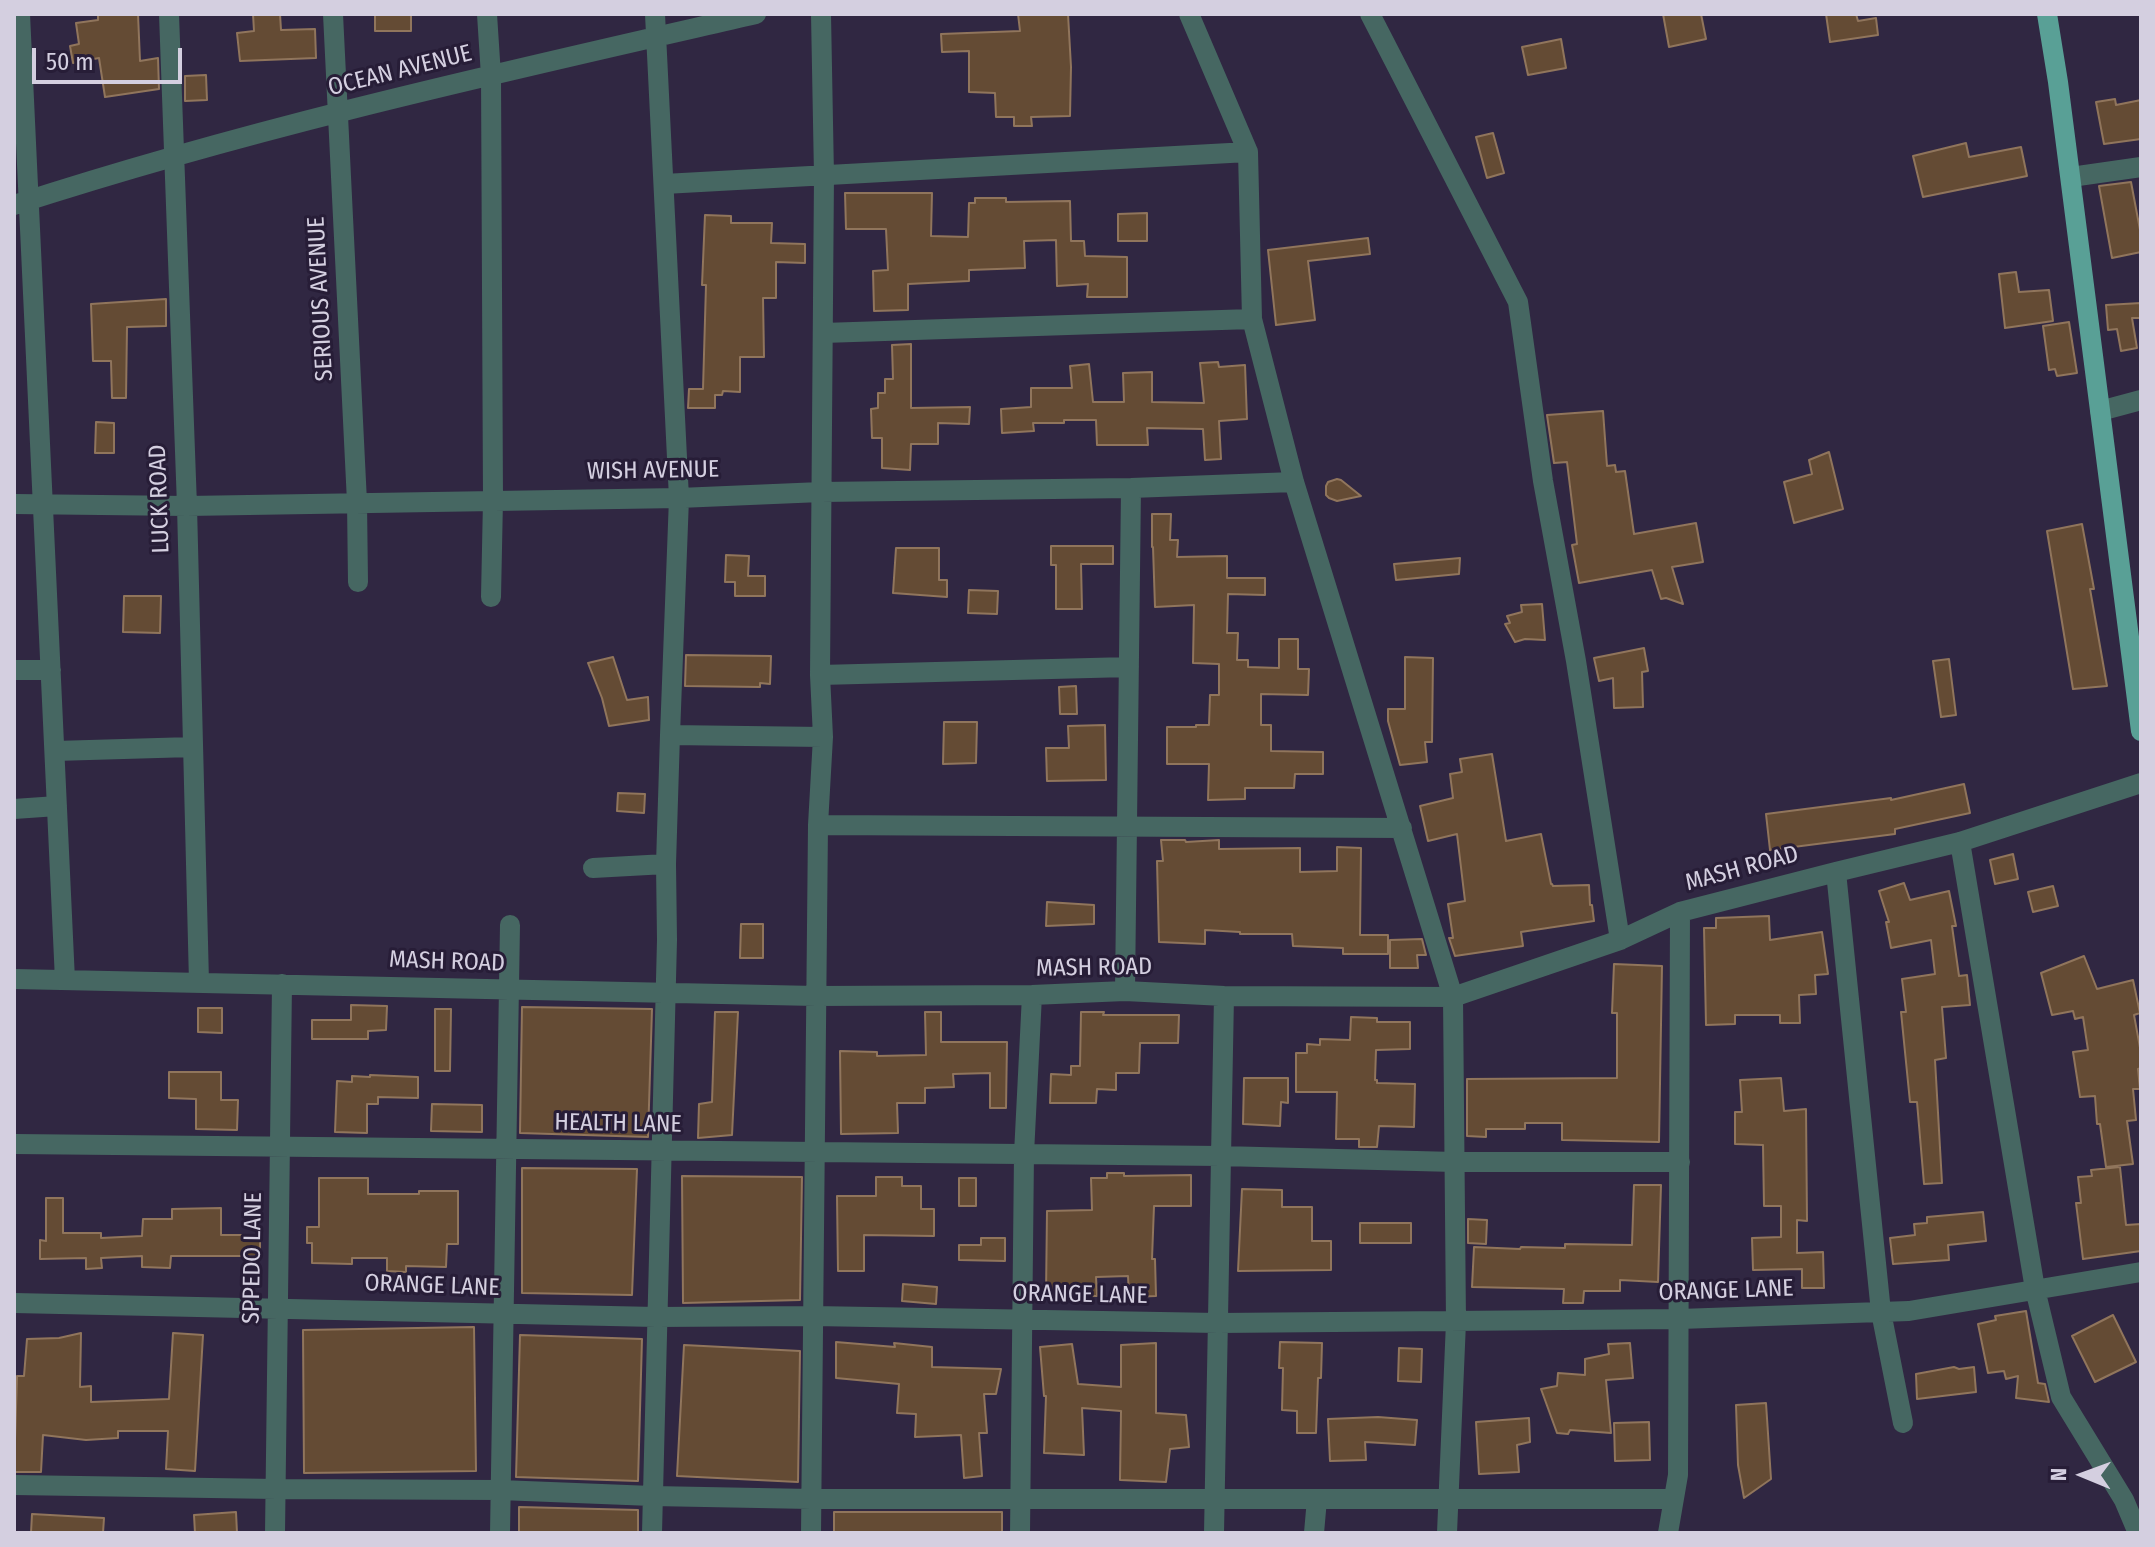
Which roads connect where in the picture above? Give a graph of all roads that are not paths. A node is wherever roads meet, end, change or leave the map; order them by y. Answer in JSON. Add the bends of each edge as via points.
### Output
{"nodes":[{"id":1,"x":20,"y":14,"type":"edge"},
{"id":2,"x":169,"y":14,"type":"edge"},
{"id":3,"x":333,"y":14,"type":"edge"},
{"id":4,"x":487,"y":14,"type":"edge"},
{"id":5,"x":655,"y":14,"type":"edge"},
{"id":6,"x":756,"y":14,"type":"edge"},
{"id":7,"x":821,"y":14,"type":"edge"},
{"id":8,"x":1189,"y":14,"type":"edge"},
{"id":9,"x":1370,"y":14,"type":"edge"},
{"id":10,"x":2047,"y":14,"type":"edge"},
{"id":11,"x":656,"y":37,"type":"junction"},
{"id":12,"x":491,"y":76,"type":"junction"},
{"id":13,"x":338,"y":113,"type":"junction"},
{"id":14,"x":1248,"y":152,"type":"junction"},
{"id":15,"x":174,"y":157,"type":"junction"},
{"id":16,"x":2141,"y":167,"type":"edge"},
{"id":17,"x":824,"y":176,"type":"junction"},
{"id":18,"x":2071,"y":177,"type":"junction"},
{"id":19,"x":664,"y":184,"type":"junction"},
{"id":20,"x":22,"y":202,"type":"edge"},
{"id":21,"x":1252,"y":319,"type":"junction"},
{"id":22,"x":823,"y":333,"type":"junction"},
{"id":23,"x":2141,"y":400,"type":"edge"},
{"id":24,"x":2100,"y":411,"type":"junction"},
{"id":25,"x":1294,"y":482,"type":"junction"},
{"id":26,"x":1131,"y":488,"type":"junction"},
{"id":27,"x":821,"y":492,"type":"junction"},
{"id":28,"x":679,"y":498,"type":"junction"},
{"id":29,"x":493,"y":500,"type":"junction"},
{"id":30,"x":357,"y":502,"type":"junction"},
{"id":31,"x":43,"y":503,"type":"junction"},
{"id":32,"x":14,"y":504,"type":"edge"},
{"id":33,"x":187,"y":506,"type":"junction"},
{"id":34,"x":358,"y":582,"type":"dead end"},
{"id":35,"x":491,"y":597,"type":"dead end"},
{"id":36,"x":2135,"y":631,"type":"edge"},
{"id":37,"x":1129,"y":667,"type":"junction"},
{"id":38,"x":14,"y":670,"type":"edge"},
{"id":39,"x":51,"y":670,"type":"junction"},
{"id":40,"x":820,"y":675,"type":"junction"},
{"id":41,"x":2141,"y":731,"type":"edge"},
{"id":42,"x":670,"y":735,"type":"junction"},
{"id":43,"x":823,"y":737,"type":"junction"},
{"id":44,"x":192,"y":747,"type":"junction"},
{"id":45,"x":55,"y":751,"type":"junction"},
{"id":46,"x":2141,"y":783,"type":"edge"},
{"id":47,"x":57,"y":806,"type":"junction"},
{"id":48,"x":14,"y":809,"type":"edge"},
{"id":49,"x":818,"y":825,"type":"junction"},
{"id":50,"x":1127,"y":827,"type":"junction"},
{"id":51,"x":1402,"y":828,"type":"junction"},
{"id":52,"x":1960,"y":842,"type":"junction"},
{"id":53,"x":666,"y":864,"type":"junction"},
{"id":54,"x":593,"y":868,"type":"dead end"},
{"id":55,"x":1836,"y":872,"type":"junction"},
{"id":56,"x":1680,"y":912,"type":"junction"},
{"id":57,"x":510,"y":925,"type":"dead end"},
{"id":58,"x":1620,"y":940,"type":"junction"},
{"id":59,"x":14,"y":979,"type":"edge"},
{"id":60,"x":65,"y":980,"type":"junction"},
{"id":61,"x":199,"y":982,"type":"junction"},
{"id":62,"x":282,"y":984,"type":"junction"},
{"id":63,"x":510,"y":990,"type":"junction"},
{"id":64,"x":1125,"y":991,"type":"junction"},
{"id":65,"x":666,"y":993,"type":"junction"},
{"id":66,"x":1032,"y":995,"type":"junction"},
{"id":67,"x":816,"y":996,"type":"junction"},
{"id":68,"x":1224,"y":996,"type":"junction"},
{"id":69,"x":1453,"y":997,"type":"junction"},
{"id":70,"x":14,"y":1144,"type":"edge"},
{"id":71,"x":281,"y":1147,"type":"junction"},
{"id":72,"x":507,"y":1149,"type":"junction"},
{"id":73,"x":661,"y":1150,"type":"junction"},
{"id":74,"x":815,"y":1152,"type":"junction"},
{"id":75,"x":1024,"y":1154,"type":"junction"},
{"id":76,"x":1221,"y":1156,"type":"junction"},
{"id":77,"x":1455,"y":1162,"type":"junction"},
{"id":78,"x":1680,"y":1162,"type":"junction"},
{"id":79,"x":2141,"y":1272,"type":"edge"},
{"id":80,"x":2035,"y":1289,"type":"junction"},
{"id":81,"x":14,"y":1303,"type":"edge"},
{"id":82,"x":279,"y":1307,"type":"junction"},
{"id":83,"x":1881,"y":1312,"type":"junction"},
{"id":84,"x":504,"y":1315,"type":"junction"},
{"id":85,"x":813,"y":1316,"type":"junction"},
{"id":86,"x":656,"y":1317,"type":"junction"},
{"id":87,"x":1680,"y":1319,"type":"junction"},
{"id":88,"x":1023,"y":1320,"type":"junction"},
{"id":89,"x":1456,"y":1322,"type":"junction"},
{"id":90,"x":1218,"y":1323,"type":"junction"},
{"id":91,"x":1903,"y":1423,"type":"dead end"},
{"id":92,"x":14,"y":1485,"type":"edge"},
{"id":93,"x":276,"y":1489,"type":"junction"},
{"id":94,"x":500,"y":1490,"type":"junction"},
{"id":95,"x":652,"y":1496,"type":"junction"},
{"id":96,"x":811,"y":1499,"type":"junction"},
{"id":97,"x":1020,"y":1499,"type":"junction"},
{"id":98,"x":1214,"y":1499,"type":"junction"},
{"id":99,"x":1317,"y":1499,"type":"junction"},
{"id":100,"x":1448,"y":1499,"type":"junction"},
{"id":101,"x":1673,"y":1499,"type":"junction"},
{"id":102,"x":275,"y":1533,"type":"edge"},
{"id":103,"x":500,"y":1533,"type":"edge"},
{"id":104,"x":652,"y":1533,"type":"edge"},
{"id":105,"x":811,"y":1533,"type":"edge"},
{"id":106,"x":1020,"y":1533,"type":"edge"},
{"id":107,"x":1214,"y":1533,"type":"edge"},
{"id":108,"x":1314,"y":1533,"type":"edge"},
{"id":109,"x":1447,"y":1533,"type":"edge"},
{"id":110,"x":1668,"y":1533,"type":"edge"},
{"id":111,"x":2138,"y":1533,"type":"edge"}],
"edges":[{"from":1,"to":20,"type":"street"},
{"from":2,"to":15,"type":"street","name":"LUCK ROAD"},
{"from":3,"to":13,"type":"street","name":"SERIOUS AVENUE"},
{"from":4,"to":12,"type":"street"},
{"from":5,"to":11,"type":"street"},
{"from":6,"to":11,"type":"street","name":"OCEAN AVENUE"},
{"from":7,"to":17,"type":"street"},
{"from":8,"to":14,"type":"street"},
{"from":9,"to":58,"type":"street","via":[[1518,302]]},
{"from":10,"to":18,"type":"main road"},
{"from":11,"to":12,"type":"street","name":"OCEAN AVENUE"},
{"from":11,"to":19,"type":"street"},
{"from":12,"to":13,"type":"street","name":"OCEAN AVENUE"},
{"from":12,"to":29,"type":"street"},
{"from":13,"to":15,"type":"street","name":"OCEAN AVENUE"},
{"from":13,"to":30,"type":"street","name":"SERIOUS AVENUE"},
{"from":14,"to":17,"type":"street"},
{"from":14,"to":21,"type":"street"},
{"from":15,"to":20,"type":"street","name":"OCEAN AVENUE"},
{"from":15,"to":33,"type":"street","name":"LUCK ROAD"},
{"from":16,"to":18,"type":"street"},
{"from":17,"to":19,"type":"street"},
{"from":17,"to":22,"type":"street"},
{"from":18,"to":24,"type":"main road"},
{"from":19,"to":28,"type":"street"},
{"from":20,"to":31,"type":"street"},
{"from":21,"to":22,"type":"street"},
{"from":21,"to":25,"type":"street"},
{"from":22,"to":27,"type":"street"},
{"from":23,"to":24,"type":"street"},
{"from":24,"to":36,"type":"main road"},
{"from":25,"to":26,"type":"street","name":"WISH AVENUE"},
{"from":25,"to":51,"type":"street"},
{"from":26,"to":27,"type":"street","name":"WISH AVENUE"},
{"from":26,"to":37,"type":"street"},
{"from":27,"to":28,"type":"street","name":"WISH AVENUE"},
{"from":27,"to":40,"type":"street"},
{"from":28,"to":29,"type":"street","name":"WISH AVENUE"},
{"from":28,"to":42,"type":"street"},
{"from":29,"to":30,"type":"street","name":"WISH AVENUE"},
{"from":29,"to":35,"type":"street"},
{"from":30,"to":33,"type":"street","name":"WISH AVENUE"},
{"from":30,"to":34,"type":"street","name":"SERIOUS AVENUE"},
{"from":31,"to":32,"type":"street","name":"WISH AVENUE"},
{"from":31,"to":33,"type":"street","name":"WISH AVENUE"},
{"from":31,"to":39,"type":"street"},
{"from":33,"to":44,"type":"street","name":"LUCK ROAD"},
{"from":36,"to":41,"type":"main road"},
{"from":37,"to":40,"type":"street"},
{"from":37,"to":50,"type":"street"},
{"from":38,"to":39,"type":"street"},
{"from":39,"to":45,"type":"street"},
{"from":40,"to":43,"type":"street"},
{"from":42,"to":43,"type":"street"},
{"from":42,"to":53,"type":"street"},
{"from":43,"to":49,"type":"street"},
{"from":44,"to":45,"type":"street"},
{"from":44,"to":61,"type":"street","name":"LUCK ROAD"},
{"from":45,"to":47,"type":"street"},
{"from":46,"to":52,"type":"street","name":"MASH ROAD"},
{"from":47,"to":48,"type":"street"},
{"from":47,"to":60,"type":"street"},
{"from":49,"to":50,"type":"street"},
{"from":49,"to":67,"type":"street"},
{"from":50,"to":51,"type":"street"},
{"from":50,"to":64,"type":"street"},
{"from":51,"to":69,"type":"street"},
{"from":52,"to":55,"type":"street","name":"MASH ROAD"},
{"from":52,"to":80,"type":"street"},
{"from":53,"to":54,"type":"street"},
{"from":53,"to":65,"type":"street"},
{"from":55,"to":56,"type":"street","name":"MASH ROAD"},
{"from":55,"to":83,"type":"street"},
{"from":56,"to":58,"type":"street","name":"MASH ROAD"},
{"from":56,"to":78,"type":"street"},
{"from":57,"to":63,"type":"street"},
{"from":58,"to":69,"type":"street","name":"MASH ROAD"},
{"from":59,"to":60,"type":"street","name":"MASH ROAD"},
{"from":60,"to":61,"type":"street","name":"MASH ROAD"},
{"from":61,"to":62,"type":"street","name":"MASH ROAD"},
{"from":62,"to":63,"type":"street","name":"MASH ROAD"},
{"from":62,"to":71,"type":"street","name":"SPPEDO LANE"},
{"from":63,"to":65,"type":"street","name":"MASH ROAD"},
{"from":63,"to":72,"type":"street"},
{"from":64,"to":66,"type":"street","name":"MASH ROAD"},
{"from":64,"to":68,"type":"street","name":"MASH ROAD"},
{"from":65,"to":67,"type":"street","name":"MASH ROAD"},
{"from":65,"to":73,"type":"street"},
{"from":66,"to":67,"type":"street","name":"MASH ROAD"},
{"from":66,"to":75,"type":"street"},
{"from":67,"to":74,"type":"street"},
{"from":68,"to":69,"type":"street","name":"MASH ROAD"},
{"from":68,"to":76,"type":"street"},
{"from":69,"to":77,"type":"street"},
{"from":70,"to":71,"type":"street","name":"HEALTH LANE"},
{"from":71,"to":72,"type":"street","name":"HEALTH LANE"},
{"from":71,"to":82,"type":"street","name":"SPPEDO LANE"},
{"from":72,"to":73,"type":"street","name":"HEALTH LANE"},
{"from":72,"to":84,"type":"street"},
{"from":73,"to":74,"type":"street","name":"HEALTH LANE"},
{"from":73,"to":86,"type":"street"},
{"from":74,"to":75,"type":"street","name":"HEALTH LANE"},
{"from":74,"to":85,"type":"street"},
{"from":75,"to":76,"type":"street","name":"HEALTH LANE"},
{"from":75,"to":88,"type":"street"},
{"from":76,"to":77,"type":"street","name":"HEALTH LANE"},
{"from":76,"to":90,"type":"street"},
{"from":77,"to":78,"type":"street","name":"HEALTH LANE"},
{"from":77,"to":89,"type":"street"},
{"from":78,"to":87,"type":"street"},
{"from":79,"to":80,"type":"street","name":"ORANGE LANE"},
{"from":80,"to":83,"type":"street","name":"ORANGE LANE"},
{"from":80,"to":111,"type":"street","via":[[2061,1397],[2124,1500]]},
{"from":81,"to":82,"type":"street","name":"ORANGE LANE"},
{"from":82,"to":84,"type":"street","name":"ORANGE LANE"},
{"from":82,"to":93,"type":"street","name":"SPPEDO LANE"},
{"from":83,"to":87,"type":"street","name":"ORANGE LANE"},
{"from":83,"to":91,"type":"street"},
{"from":84,"to":86,"type":"street","name":"ORANGE LANE"},
{"from":84,"to":94,"type":"street"},
{"from":85,"to":86,"type":"street","name":"ORANGE LANE"},
{"from":85,"to":88,"type":"street","name":"ORANGE LANE"},
{"from":85,"to":96,"type":"street"},
{"from":86,"to":95,"type":"street"},
{"from":87,"to":89,"type":"street","name":"ORANGE LANE"},
{"from":87,"to":101,"type":"street","via":[[1678,1475]]},
{"from":88,"to":90,"type":"street","name":"ORANGE LANE"},
{"from":88,"to":97,"type":"street"},
{"from":89,"to":90,"type":"street","name":"ORANGE LANE"},
{"from":89,"to":100,"type":"street"},
{"from":90,"to":98,"type":"street"},
{"from":92,"to":93,"type":"street"},
{"from":93,"to":94,"type":"street"},
{"from":93,"to":102,"type":"street","name":"SPPEDO LANE"},
{"from":94,"to":95,"type":"street"},
{"from":94,"to":103,"type":"street"},
{"from":95,"to":96,"type":"street"},
{"from":95,"to":104,"type":"street"},
{"from":96,"to":97,"type":"street"},
{"from":96,"to":105,"type":"street"},
{"from":97,"to":98,"type":"street"},
{"from":97,"to":106,"type":"street"},
{"from":98,"to":99,"type":"street"},
{"from":98,"to":107,"type":"street"},
{"from":99,"to":100,"type":"street"},
{"from":99,"to":108,"type":"street"},
{"from":100,"to":101,"type":"street"},
{"from":100,"to":109,"type":"street"},
{"from":101,"to":110,"type":"street"}]}
